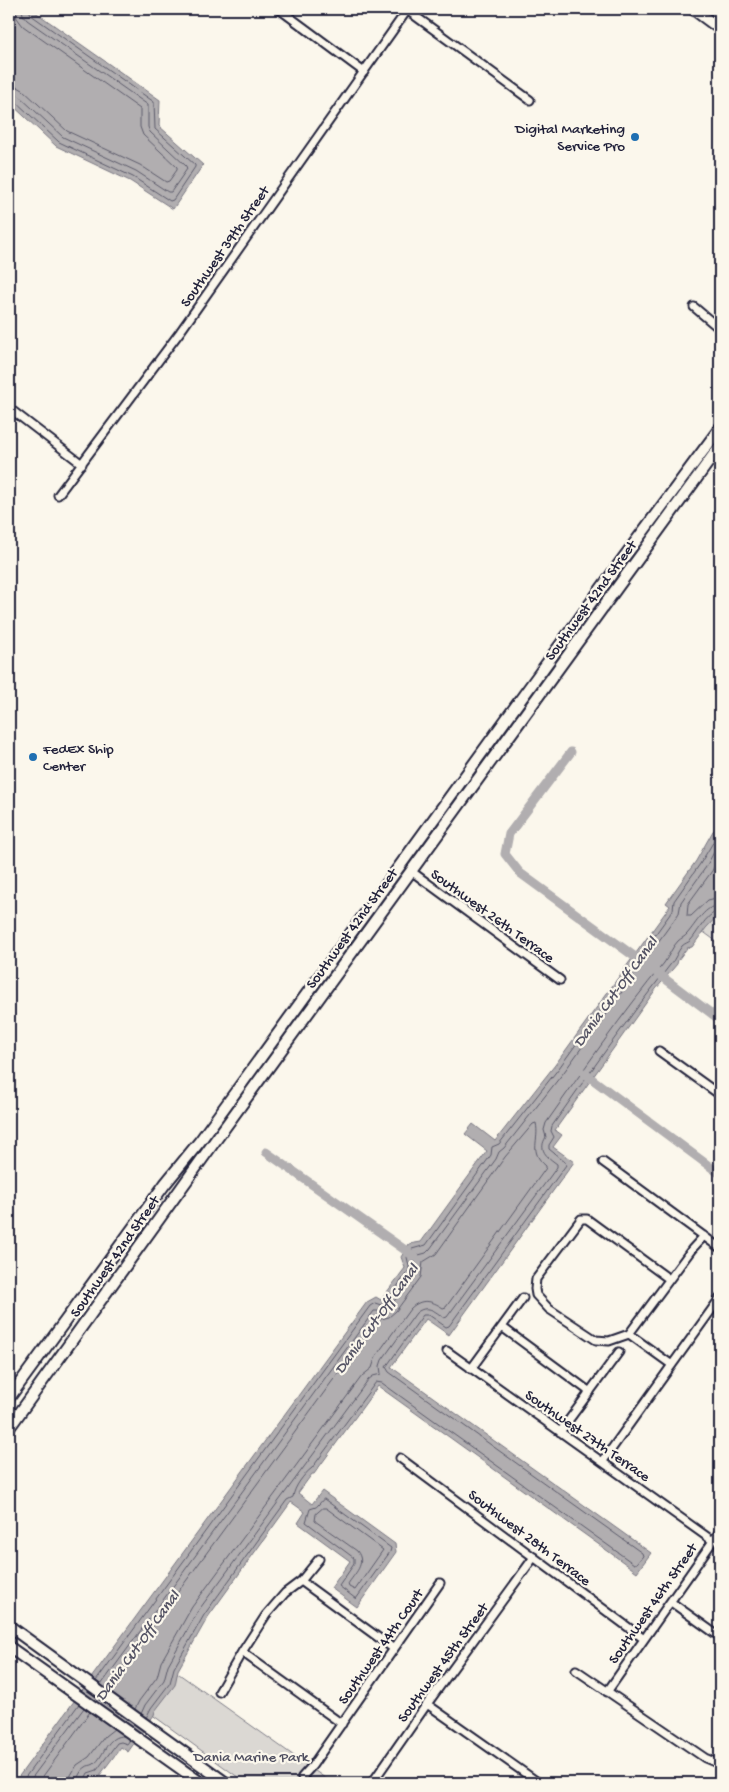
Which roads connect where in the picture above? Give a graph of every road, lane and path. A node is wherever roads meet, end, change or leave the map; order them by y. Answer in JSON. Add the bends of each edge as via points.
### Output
{"nodes":[{"id":1,"x":279,"y":9,"type":"edge"},
{"id":2,"x":408,"y":9,"type":"edge"},
{"id":3,"x":693,"y":9,"type":"edge"},
{"id":4,"x":720,"y":29,"type":"edge"},
{"id":5,"x":364,"y":72,"type":"junction"},
{"id":6,"x":530,"y":100,"type":"dead end"},
{"id":7,"x":694,"y":307,"type":"dead end"},
{"id":8,"x":720,"y":329,"type":"edge"},
{"id":9,"x":9,"y":408,"type":"edge"},
{"id":10,"x":720,"y":428,"type":"edge"},
{"id":11,"x":720,"y":446,"type":"edge"},
{"id":12,"x":82,"y":464,"type":"junction"},
{"id":13,"x":58,"y":495,"type":"dead end"},
{"id":14,"x":530,"y":687,"type":"junction"},
{"id":15,"x":527,"y":712,"type":"junction"},
{"id":16,"x":411,"y":871,"type":"junction"},
{"id":17,"x":361,"y":919,"type":"junction"},
{"id":18,"x":355,"y":948,"type":"junction"},
{"id":19,"x":560,"y":980,"type":"dead end"},
{"id":20,"x":659,"y":1051,"type":"dead end"},
{"id":21,"x":720,"y":1095,"type":"edge"},
{"id":22,"x":603,"y":1162,"type":"dead end"},
{"id":23,"x":704,"y":1236,"type":"junction"},
{"id":24,"x":720,"y":1248,"type":"edge"},
{"id":25,"x":669,"y":1279,"type":"junction"},
{"id":26,"x":523,"y":1298,"type":"dead end"},
{"id":27,"x":720,"y":1298,"type":"edge"},
{"id":28,"x":502,"y":1327,"type":"junction"},
{"id":29,"x":629,"y":1334,"type":"junction"},
{"id":30,"x":447,"y":1351,"type":"dead end"},
{"id":31,"x":620,"y":1352,"type":"dead end"},
{"id":32,"x":672,"y":1366,"type":"junction"},
{"id":33,"x":471,"y":1369,"type":"junction"},
{"id":34,"x":590,"y":1392,"type":"junction"},
{"id":35,"x":9,"y":1398,"type":"edge"},
{"id":36,"x":9,"y":1428,"type":"edge"},
{"id":37,"x":560,"y":1432,"type":"junction"},
{"id":38,"x":400,"y":1458,"type":"dead end"},
{"id":39,"x":602,"y":1461,"type":"junction"},
{"id":40,"x":720,"y":1531,"type":"edge"},
{"id":41,"x":713,"y":1541,"type":"junction"},
{"id":42,"x":534,"y":1557,"type":"junction"},
{"id":43,"x":319,"y":1559,"type":"dead end"},
{"id":44,"x":301,"y":1581,"type":"junction"},
{"id":45,"x":440,"y":1584,"type":"dead end"},
{"id":46,"x":671,"y":1602,"type":"junction"},
{"id":47,"x":9,"y":1626,"type":"edge"},
{"id":48,"x":720,"y":1637,"type":"edge"},
{"id":49,"x":644,"y":1639,"type":"junction"},
{"id":50,"x":9,"y":1647,"type":"edge"},
{"id":51,"x":394,"y":1649,"type":"junction"},
{"id":52,"x":242,"y":1652,"type":"junction"},
{"id":53,"x":576,"y":1670,"type":"dead end"},
{"id":54,"x":219,"y":1692,"type":"dead end"},
{"id":55,"x":607,"y":1692,"type":"junction"},
{"id":56,"x":426,"y":1704,"type":"junction"},
{"id":57,"x":342,"y":1724,"type":"junction"},
{"id":58,"x":720,"y":1761,"type":"edge"},
{"id":59,"x":201,"y":1783,"type":"edge"},
{"id":60,"x":226,"y":1783,"type":"edge"},
{"id":61,"x":307,"y":1783,"type":"edge"},
{"id":62,"x":372,"y":1783,"type":"edge"},
{"id":63,"x":538,"y":1783,"type":"edge"}],
"edges":[{"from":1,"to":5,"type":"street"},
{"from":2,"to":5,"type":"street","name":"Southwest 39th Street"},
{"from":2,"to":6,"type":"street"},
{"from":3,"to":4,"type":"street"},
{"from":5,"to":12,"type":"street","name":"Southwest 39th Street"},
{"from":7,"to":8,"type":"street"},
{"from":9,"to":12,"type":"street"},
{"from":10,"to":14,"type":"street","name":"Southwest 42nd Street"},
{"from":11,"to":15,"type":"street","name":"Southwest 42nd Street"},
{"from":12,"to":13,"type":"street","name":"Southwest 39th Street"},
{"from":14,"to":15,"type":"street","via":[[532,696]]},
{"from":14,"to":17,"type":"street","name":"Southwest 42nd Street"},
{"from":15,"to":16,"type":"street","name":"Southwest 42nd Street"},
{"from":16,"to":18,"type":"street","name":"Southwest 42nd Street"},
{"from":16,"to":19,"type":"street","name":"Southwest 26th Terrace"},
{"from":17,"to":18,"type":"street"},
{"from":17,"to":35,"type":"street","name":"Southwest 42nd Street"},
{"from":18,"to":36,"type":"street","name":"Southwest 42nd Street"},
{"from":20,"to":21,"type":"street"},
{"from":22,"to":23,"type":"street"},
{"from":23,"to":24,"type":"street"},
{"from":23,"to":25,"type":"street"},
{"from":25,"to":29,"type":"street"},
{"from":25,"to":29,"type":"street","via":[[587,1219],[581,1219],[536,1279],[536,1294],[549,1308],[596,1340]]},
{"from":26,"to":28,"type":"street"},
{"from":27,"to":32,"type":"street"},
{"from":28,"to":33,"type":"street"},
{"from":28,"to":34,"type":"street"},
{"from":29,"to":32,"type":"street"},
{"from":30,"to":33,"type":"street","name":"Southwest 27th Terrace"},
{"from":31,"to":34,"type":"street"},
{"from":32,"to":39,"type":"street"},
{"from":33,"to":37,"type":"street","name":"Southwest 27th Terrace"},
{"from":34,"to":37,"type":"street"},
{"from":37,"to":39,"type":"street","name":"Southwest 27th Terrace"},
{"from":38,"to":42,"type":"street","name":"Southwest 28th Terrace"},
{"from":39,"to":41,"type":"street","name":"Southwest 27th Terrace"},
{"from":40,"to":41,"type":"street","name":"Southwest 46th Street"},
{"from":41,"to":46,"type":"street","name":"Southwest 46th Street"},
{"from":42,"to":49,"type":"street","name":"Southwest 28th Terrace"},
{"from":42,"to":56,"type":"street","name":"Southwest 45th Street"},
{"from":43,"to":44,"type":"street"},
{"from":44,"to":51,"type":"street"},
{"from":44,"to":52,"type":"street","via":[[285,1593],[266,1615]]},
{"from":45,"to":51,"type":"street","name":"Southwest 44th Court"},
{"from":46,"to":48,"type":"street"},
{"from":46,"to":49,"type":"street","name":"Southwest 46th Street"},
{"from":47,"to":60,"type":"street"},
{"from":49,"to":55,"type":"street","name":"Southwest 46th Street"},
{"from":50,"to":59,"type":"street"},
{"from":51,"to":57,"type":"street","name":"Southwest 44th Court"},
{"from":52,"to":54,"type":"street"},
{"from":52,"to":57,"type":"street"},
{"from":53,"to":55,"type":"street"},
{"from":55,"to":58,"type":"street","via":[[705,1758],[717,1763]]},
{"from":56,"to":62,"type":"street","name":"Southwest 45th Street"},
{"from":56,"to":63,"type":"street"},
{"from":57,"to":61,"type":"street","name":"Southwest 44th Court","via":[[302,1777]]}]}
